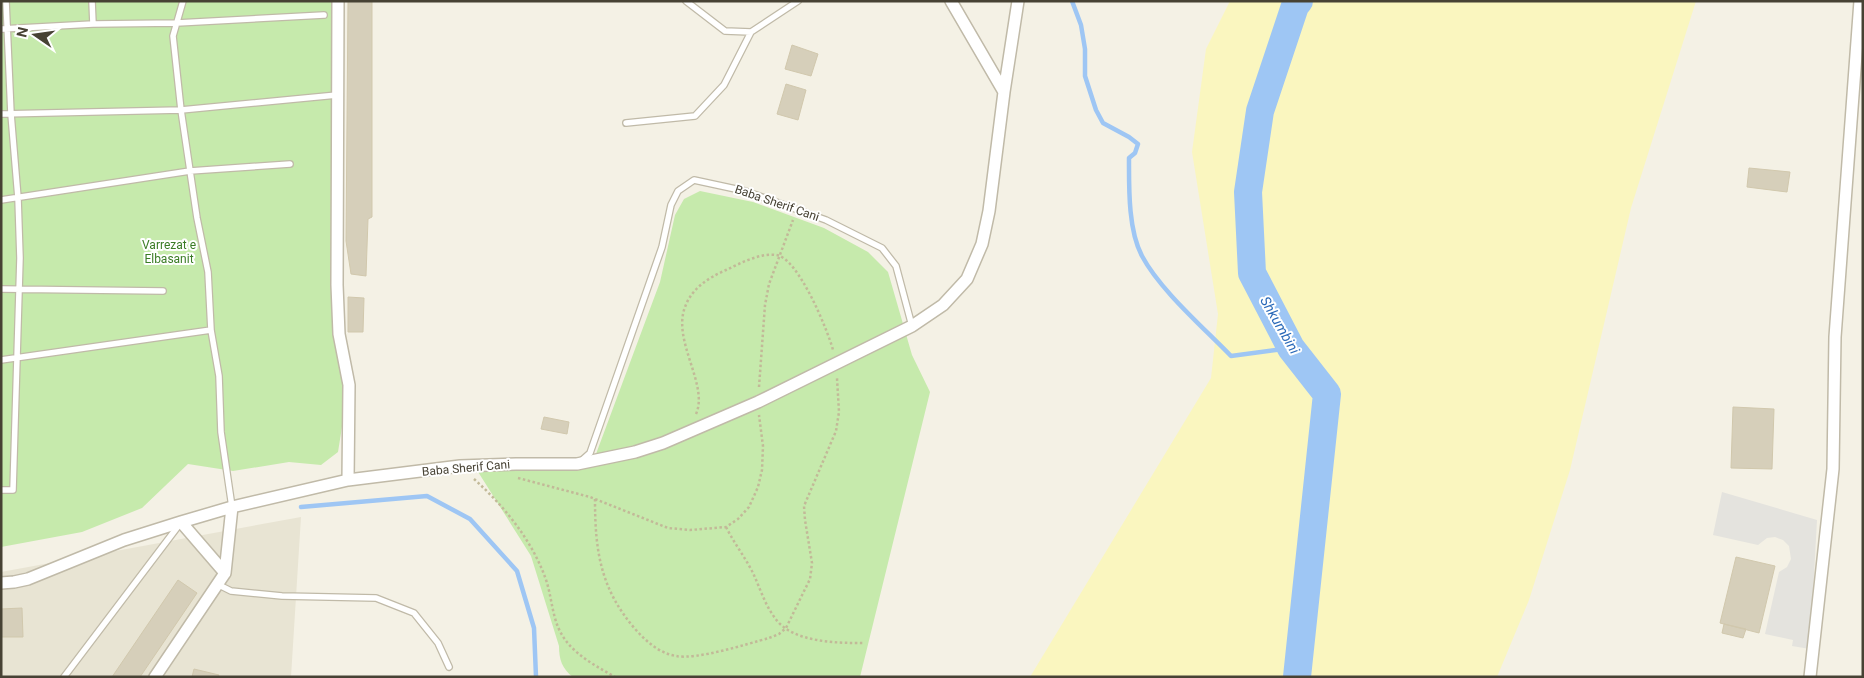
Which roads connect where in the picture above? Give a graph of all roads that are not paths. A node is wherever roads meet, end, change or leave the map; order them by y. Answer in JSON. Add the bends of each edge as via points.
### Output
{"nodes":[{"id":1,"x":6,"y":1,"type":"edge"},
{"id":2,"x":92,"y":1,"type":"edge"},
{"id":3,"x":183,"y":1,"type":"edge"},
{"id":4,"x":338,"y":1,"type":"edge"},
{"id":5,"x":686,"y":1,"type":"edge"},
{"id":6,"x":798,"y":1,"type":"edge"},
{"id":7,"x":951,"y":1,"type":"edge"},
{"id":8,"x":1018,"y":1,"type":"edge"},
{"id":9,"x":1860,"y":1,"type":"edge"},
{"id":10,"x":324,"y":15,"type":"dead end"},
{"id":11,"x":177,"y":23,"type":"junction"},
{"id":12,"x":93,"y":24,"type":"junction"},
{"id":13,"x":4,"y":28,"type":"edge"},
{"id":14,"x":751,"y":32,"type":"junction"},
{"id":15,"x":1004,"y":92,"type":"junction"},
{"id":16,"x":337,"y":95,"type":"junction"},
{"id":17,"x":181,"y":110,"type":"junction"},
{"id":18,"x":1,"y":114,"type":"edge"},
{"id":19,"x":10,"y":114,"type":"junction"},
{"id":20,"x":626,"y":123,"type":"dead end"},
{"id":21,"x":290,"y":164,"type":"dead end"},
{"id":22,"x":190,"y":171,"type":"junction"},
{"id":23,"x":18,"y":198,"type":"junction"},
{"id":24,"x":1,"y":200,"type":"edge"},
{"id":25,"x":1,"y":289,"type":"edge"},
{"id":26,"x":19,"y":289,"type":"junction"},
{"id":27,"x":164,"y":291,"type":"dead end"},
{"id":28,"x":912,"y":326,"type":"junction"},
{"id":29,"x":211,"y":330,"type":"junction"},
{"id":30,"x":17,"y":358,"type":"junction"},
{"id":31,"x":1,"y":360,"type":"edge"},
{"id":32,"x":577,"y":464,"type":"junction"},
{"id":33,"x":348,"y":480,"type":"junction"},
{"id":34,"x":1,"y":490,"type":"edge"},
{"id":35,"x":232,"y":507,"type":"junction"},
{"id":36,"x":181,"y":522,"type":"junction"},
{"id":37,"x":225,"y":572,"type":"junction"},
{"id":38,"x":1,"y":583,"type":"edge"},
{"id":39,"x":217,"y":584,"type":"junction"},
{"id":40,"x":449,"y":667,"type":"dead end"},
{"id":41,"x":64,"y":677,"type":"edge"},
{"id":42,"x":155,"y":677,"type":"edge"},
{"id":43,"x":1810,"y":677,"type":"edge"}],
"edges":[{"from":1,"to":13,"type":"lane"},
{"from":2,"to":12,"type":"lane"},
{"from":3,"to":11,"type":"lane"},
{"from":4,"to":16,"type":"street"},
{"from":5,"to":14,"type":"lane","via":[[725,31]]},
{"from":6,"to":14,"type":"lane"},
{"from":7,"to":15,"type":"street"},
{"from":8,"to":15,"type":"street"},
{"from":9,"to":43,"type":"street","via":[[1835,337],[1833,469]]},
{"from":10,"to":11,"type":"lane"},
{"from":11,"to":12,"type":"lane"},
{"from":11,"to":17,"type":"lane","via":[[173,36]]},
{"from":12,"to":13,"type":"lane"},
{"from":13,"to":19,"type":"lane"},
{"from":14,"to":20,"type":"lane","via":[[724,85],[695,116]]},
{"from":15,"to":28,"type":"street","via":[[982,244],[967,279],[943,305]]},
{"from":16,"to":17,"type":"lane"},
{"from":16,"to":33,"type":"street","via":[[337,295],[339,334],[349,385]]},
{"from":17,"to":19,"type":"lane"},
{"from":17,"to":22,"type":"lane"},
{"from":18,"to":19,"type":"lane"},
{"from":19,"to":23,"type":"lane"},
{"from":21,"to":22,"type":"lane"},
{"from":22,"to":23,"type":"lane"},
{"from":22,"to":29,"type":"lane","via":[[208,272]]},
{"from":23,"to":24,"type":"lane"},
{"from":23,"to":26,"type":"lane"},
{"from":25,"to":26,"type":"lane"},
{"from":26,"to":27,"type":"lane"},
{"from":26,"to":30,"type":"lane"},
{"from":28,"to":32,"type":"street","via":[[758,402],[663,443]]},
{"from":28,"to":32,"type":"lane","name":"Baba Sherif Cani","via":[[896,266],[882,248],[826,220],[745,191],[694,180],[678,191],[671,205],[662,247],[590,453]]},
{"from":29,"to":30,"type":"lane"},
{"from":29,"to":35,"type":"lane","via":[[220,376],[220,432]]},
{"from":30,"to":31,"type":"lane"},
{"from":30,"to":34,"type":"lane","via":[[13,490]]},
{"from":32,"to":33,"type":"street","name":"Baba Sherif Cani","via":[[460,466]]},
{"from":33,"to":35,"type":"street","name":"Baba Sherif Cani"},
{"from":35,"to":36,"type":"street","name":"Baba Sherif Cani"},
{"from":35,"to":37,"type":"street"},
{"from":36,"to":37,"type":"street"},
{"from":36,"to":38,"type":"street","name":"Baba Sherif Cani","via":[[124,540],[28,579]]},
{"from":36,"to":41,"type":"lane"},
{"from":37,"to":39,"type":"street"},
{"from":39,"to":40,"type":"lane","via":[[231,591],[282,596],[376,598],[414,613],[438,643]]},
{"from":39,"to":42,"type":"street"}]}
